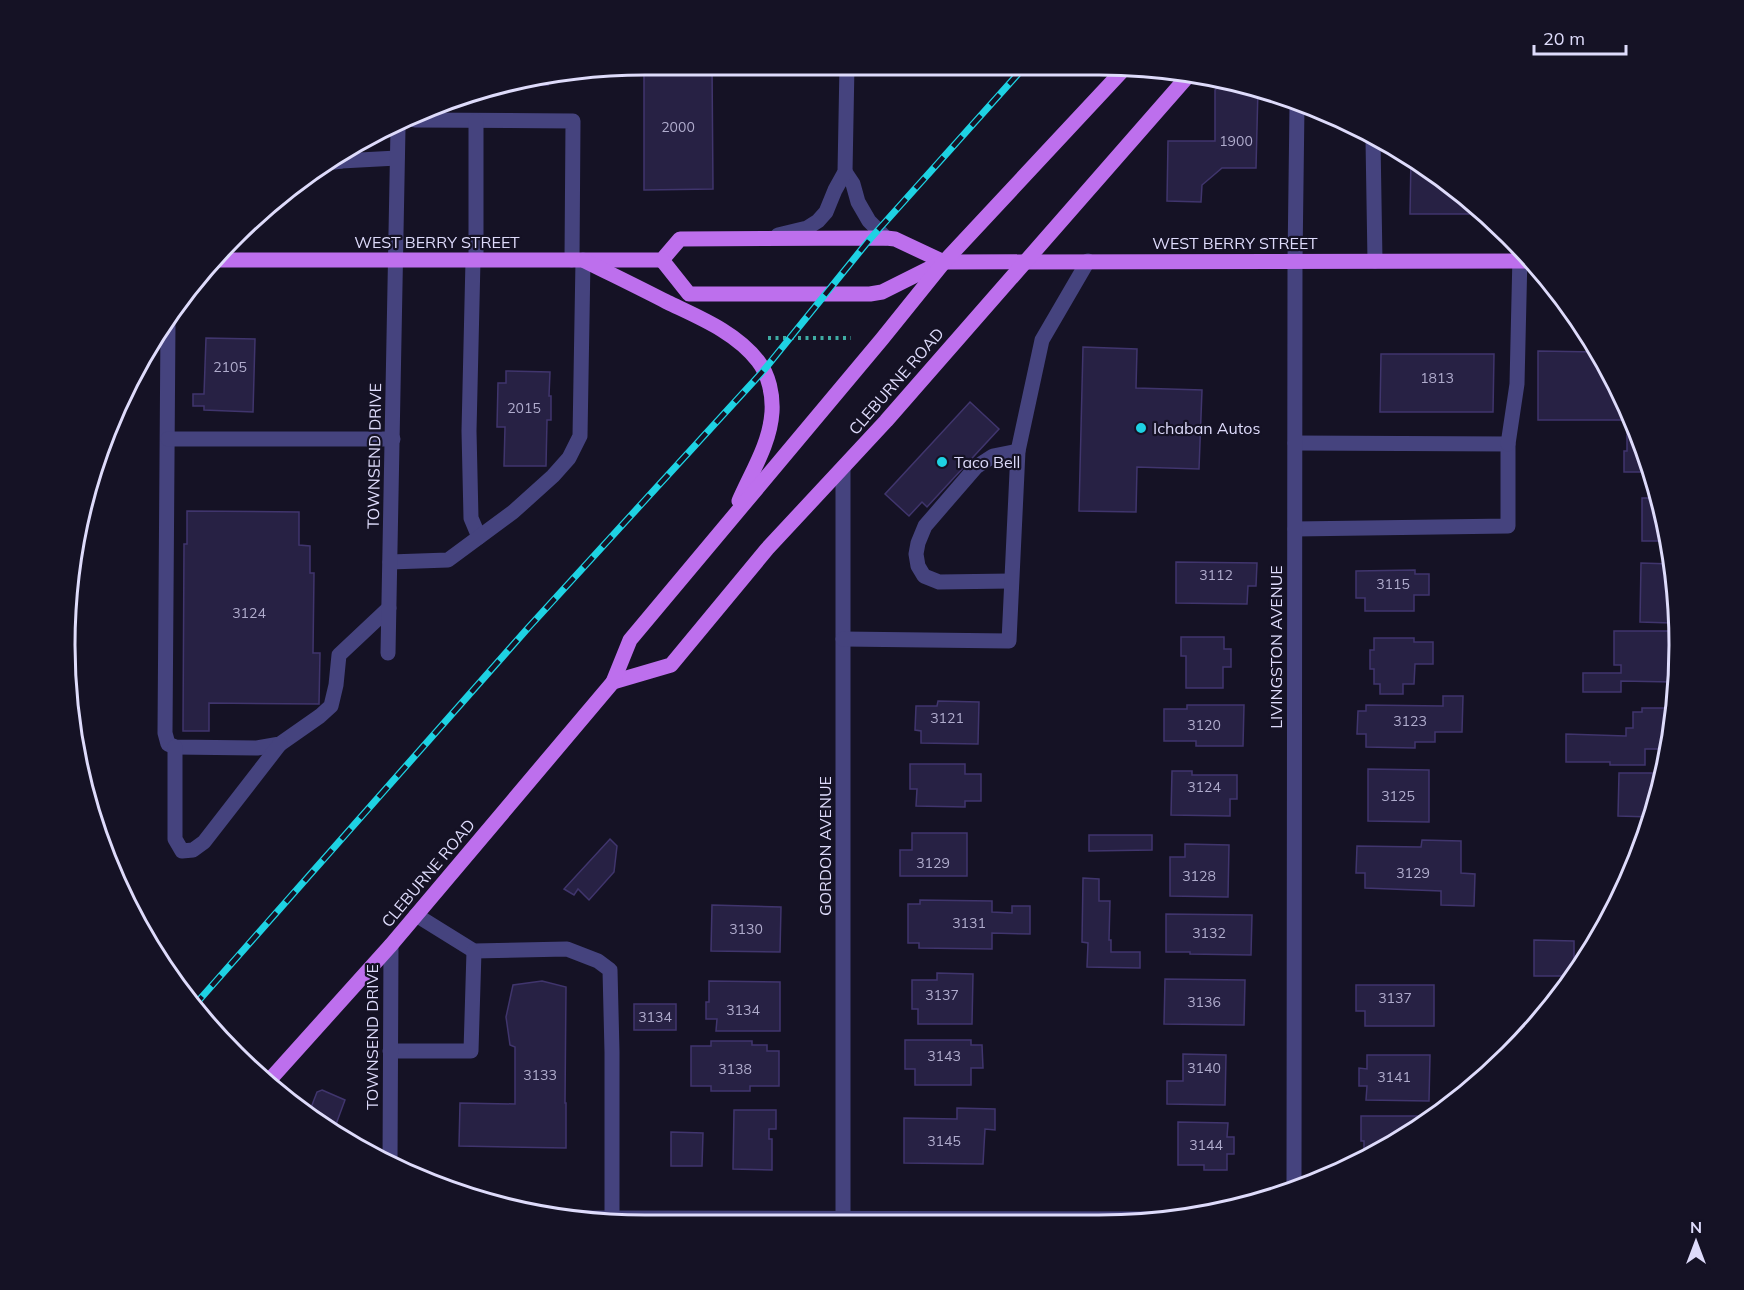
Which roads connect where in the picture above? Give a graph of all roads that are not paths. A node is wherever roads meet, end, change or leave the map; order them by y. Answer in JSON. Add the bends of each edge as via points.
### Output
{"nodes":[{"id":1,"x":847,"y":75,"type":"edge"},
{"id":2,"x":1118,"y":76,"type":"edge"},
{"id":3,"x":1183,"y":82,"type":"edge"},
{"id":4,"x":1298,"y":111,"type":"edge"},
{"id":5,"x":422,"y":120,"type":"edge"},
{"id":6,"x":476,"y":121,"type":"junction"},
{"id":7,"x":398,"y":132,"type":"edge"},
{"id":8,"x":1373,"y":145,"type":"edge"},
{"id":9,"x":350,"y":157,"type":"edge"},
{"id":10,"x":397,"y":158,"type":"junction"},
{"id":11,"x":845,"y":172,"type":"junction"},
{"id":12,"x":767,"y":238,"type":"junction"},
{"id":13,"x":886,"y":238,"type":"junction"},
{"id":14,"x":1518,"y":259,"type":"edge"},
{"id":15,"x":225,"y":260,"type":"edge"},
{"id":16,"x":396,"y":260,"type":"junction"},
{"id":17,"x":474,"y":260,"type":"junction"},
{"id":18,"x":578,"y":260,"type":"junction"},
{"id":19,"x":662,"y":260,"type":"junction"},
{"id":20,"x":1027,"y":261,"type":"junction"},
{"id":21,"x":1088,"y":261,"type":"junction"},
{"id":22,"x":1295,"y":261,"type":"junction"},
{"id":23,"x":1375,"y":261,"type":"junction"},
{"id":24,"x":944,"y":262,"type":"junction"},
{"id":25,"x":1523,"y":264,"type":"edge"},
{"id":26,"x":168,"y":333,"type":"edge"},
{"id":27,"x":168,"y":439,"type":"junction"},
{"id":28,"x":393,"y":439,"type":"junction"},
{"id":29,"x":1294,"y":443,"type":"junction"},
{"id":30,"x":1508,"y":444,"type":"junction"},
{"id":31,"x":1018,"y":451,"type":"junction"},
{"id":32,"x":843,"y":469,"type":"junction"},
{"id":33,"x":730,"y":519,"type":"junction"},
{"id":34,"x":1294,"y":529,"type":"junction"},
{"id":35,"x":479,"y":537,"type":"junction"},
{"id":36,"x":390,"y":562,"type":"junction"},
{"id":37,"x":1011,"y":581,"type":"junction"},
{"id":38,"x":389,"y":608,"type":"junction"},
{"id":39,"x":843,"y":639,"type":"junction"},
{"id":40,"x":388,"y":653,"type":"dead end"},
{"id":41,"x":612,"y":682,"type":"junction"},
{"id":42,"x":280,"y":744,"type":"junction"},
{"id":43,"x":176,"y":747,"type":"junction"},
{"id":44,"x":416,"y":915,"type":"junction"},
{"id":45,"x":391,"y":945,"type":"junction"},
{"id":46,"x":474,"y":951,"type":"junction"},
{"id":47,"x":390,"y":1051,"type":"junction"},
{"id":48,"x":272,"y":1077,"type":"edge"},
{"id":49,"x":390,"y":1154,"type":"edge"},
{"id":50,"x":1294,"y":1181,"type":"edge"},
{"id":51,"x":612,"y":1214,"type":"edge"},
{"id":52,"x":843,"y":1215,"type":"edge"}],
"edges":[{"from":1,"to":11,"type":"street"},
{"from":2,"to":24,"type":"main road","name":"CLEBURNE ROAD"},
{"from":3,"to":20,"type":"main road","name":"CLEBURNE ROAD"},
{"from":4,"to":22,"type":"street","name":"LIVINGSTON AVENUE"},
{"from":5,"to":6,"type":"street"},
{"from":6,"to":17,"type":"street"},
{"from":6,"to":18,"type":"street","via":[[573,121]]},
{"from":7,"to":10,"type":"street","name":"TOWNSEND DRIVE"},
{"from":8,"to":23,"type":"street"},
{"from":9,"to":10,"type":"street"},
{"from":10,"to":16,"type":"street","name":"TOWNSEND DRIVE"},
{"from":11,"to":12,"type":"street","via":[[818,221],[807,228]]},
{"from":11,"to":13,"type":"street","via":[[869,221]]},
{"from":12,"to":13,"type":"main road","name":"WEST BERRY STREET"},
{"from":12,"to":19,"type":"main road","name":"WEST BERRY STREET","via":[[680,239]]},
{"from":13,"to":24,"type":"main road","name":"WEST BERRY STREET"},
{"from":14,"to":23,"type":"main road","name":"WEST BERRY STREET"},
{"from":15,"to":16,"type":"main road","name":"WEST BERRY STREET"},
{"from":16,"to":17,"type":"main road","name":"WEST BERRY STREET"},
{"from":16,"to":28,"type":"street","name":"TOWNSEND DRIVE"},
{"from":17,"to":18,"type":"main road","name":"WEST BERRY STREET"},
{"from":17,"to":35,"type":"street","via":[[469,431],[471,518]]},
{"from":18,"to":19,"type":"main road","name":"WEST BERRY STREET"},
{"from":18,"to":33,"type":"main road","via":[[734,338],[764,370],[771,389],[767,438]]},
{"from":18,"to":35,"type":"street","via":[[580,436],[569,458],[553,476]]},
{"from":19,"to":24,"type":"main road","name":"WEST BERRY STREET","via":[[689,294],[870,294]]},
{"from":20,"to":21,"type":"main road","name":"WEST BERRY STREET"},
{"from":20,"to":24,"type":"main road","name":"WEST BERRY STREET"},
{"from":20,"to":32,"type":"main road","name":"CLEBURNE ROAD"},
{"from":21,"to":22,"type":"main road","name":"WEST BERRY STREET"},
{"from":21,"to":31,"type":"street","via":[[1042,340]]},
{"from":22,"to":23,"type":"main road","name":"WEST BERRY STREET"},
{"from":22,"to":29,"type":"street","name":"LIVINGSTON AVENUE"},
{"from":24,"to":33,"type":"main road","name":"CLEBURNE ROAD"},
{"from":25,"to":30,"type":"street","via":[[1517,384]]},
{"from":26,"to":27,"type":"street"},
{"from":27,"to":28,"type":"street"},
{"from":27,"to":43,"type":"street","via":[[165,733],[168,744]]},
{"from":28,"to":36,"type":"street","name":"TOWNSEND DRIVE"},
{"from":29,"to":30,"type":"street"},
{"from":29,"to":34,"type":"street","name":"LIVINGSTON AVENUE"},
{"from":30,"to":34,"type":"street","via":[[1508,526]]},
{"from":31,"to":37,"type":"street"},
{"from":31,"to":37,"type":"street","via":[[993,456],[976,466],[925,526],[916,554],[924,576],[939,582]]},
{"from":32,"to":39,"type":"street","name":"GORDON AVENUE"},
{"from":32,"to":41,"type":"main road","name":"CLEBURNE ROAD","via":[[767,549],[671,665]]},
{"from":33,"to":41,"type":"main road","name":"CLEBURNE ROAD","via":[[630,640]]},
{"from":34,"to":50,"type":"street","name":"LIVINGSTON AVENUE"},
{"from":35,"to":36,"type":"street","via":[[448,560]]},
{"from":36,"to":38,"type":"street","name":"TOWNSEND DRIVE"},
{"from":37,"to":39,"type":"street","via":[[1009,641]]},
{"from":38,"to":40,"type":"street","name":"TOWNSEND DRIVE"},
{"from":38,"to":42,"type":"street","via":[[339,655],[331,706]]},
{"from":39,"to":52,"type":"street","name":"GORDON AVENUE"},
{"from":41,"to":44,"type":"main road","name":"CLEBURNE ROAD"},
{"from":42,"to":43,"type":"street","via":[[257,748]]},
{"from":42,"to":43,"type":"street","via":[[204,842],[193,850],[182,851],[175,838]]},
{"from":44,"to":45,"type":"main road","name":"CLEBURNE ROAD"},
{"from":44,"to":46,"type":"street"},
{"from":45,"to":47,"type":"street","name":"TOWNSEND DRIVE"},
{"from":45,"to":48,"type":"main road","name":"CLEBURNE ROAD"},
{"from":46,"to":47,"type":"street","via":[[471,1051]]},
{"from":46,"to":51,"type":"street","via":[[567,949],[598,961],[609,970]]},
{"from":47,"to":49,"type":"street","name":"TOWNSEND DRIVE"}]}
